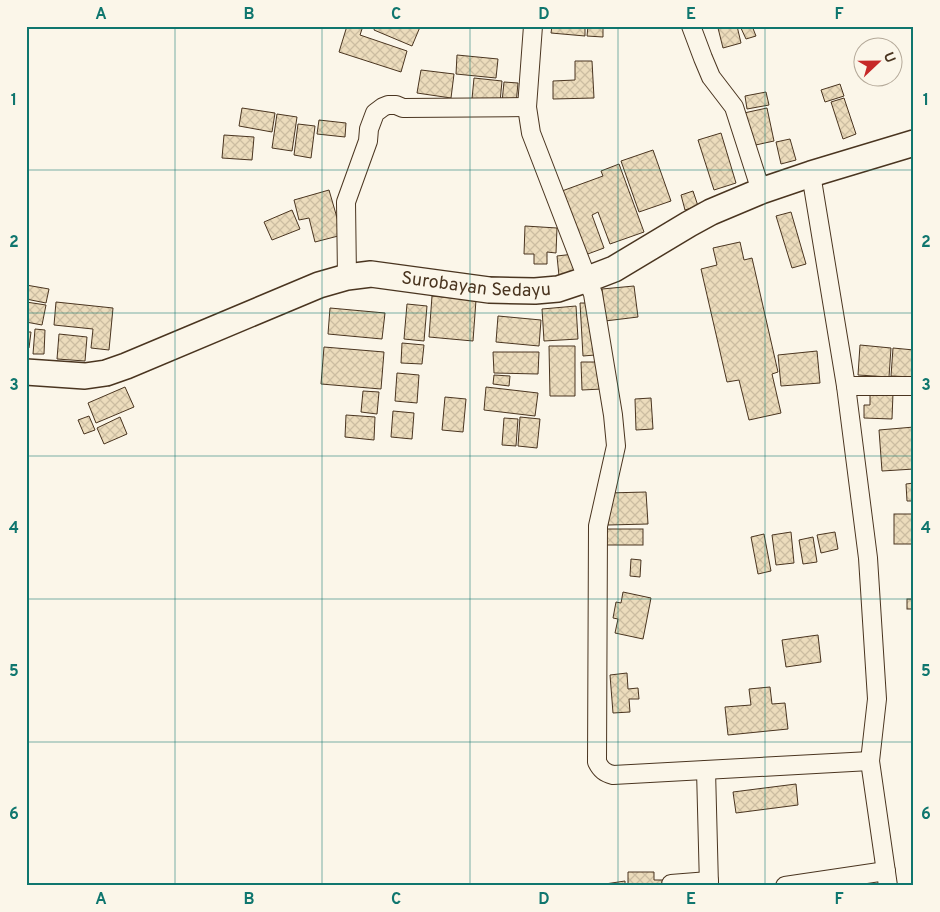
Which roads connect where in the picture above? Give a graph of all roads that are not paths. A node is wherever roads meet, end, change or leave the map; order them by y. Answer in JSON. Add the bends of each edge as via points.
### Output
{"nodes":[{"id":1,"x":691,"y":26,"type":"edge"},
{"id":2,"x":531,"y":27,"type":"edge"},
{"id":3,"x":527,"y":107,"type":"junction"},
{"id":4,"x":914,"y":143,"type":"edge"},
{"id":5,"x":811,"y":174,"type":"junction"},
{"id":6,"x":761,"y":191,"type":"junction"},
{"id":7,"x":347,"y":277,"type":"junction"},
{"id":8,"x":588,"y":279,"type":"junction"},
{"id":9,"x":26,"y":372,"type":"edge"},
{"id":10,"x":846,"y":386,"type":"junction"},
{"id":11,"x":914,"y":386,"type":"edge"},
{"id":12,"x":870,"y":761,"type":"junction"},
{"id":13,"x":706,"y":770,"type":"junction"},
{"id":14,"x":887,"y":878,"type":"edge"},
{"id":15,"x":709,"y":883,"type":"edge"},
{"id":16,"x":671,"y":884,"type":"dead end"},
{"id":17,"x":785,"y":886,"type":"edge"}],
"edges":[{"from":1,"to":6,"type":"street","via":[[712,77],[734,107]]},
{"from":2,"to":3,"type":"street"},
{"from":3,"to":7,"type":"street","via":[[403,108],[388,105],[379,109],[369,129],[368,141],[346,202]]},
{"from":3,"to":8,"type":"street","via":[[531,133]]},
{"from":4,"to":5,"type":"main road","name":"Surobayan Sedayu"},
{"from":5,"to":6,"type":"main road","name":"Surobayan Sedayu"},
{"from":5,"to":10,"type":"street"},
{"from":6,"to":8,"type":"main road","name":"Surobayan Sedayu","via":[[711,212],[614,269]]},
{"from":7,"to":8,"type":"main road","name":"Surobayan Sedayu","via":[[371,274],[489,290],[535,291],[558,289]]},
{"from":7,"to":9,"type":"main road","name":"Surobayan Sedayu","via":[[319,285],[106,372],[85,376]]},
{"from":8,"to":13,"type":"street","via":[[595,303],[616,446],[598,526],[597,762],[603,771],[613,775]]},
{"from":10,"to":11,"type":"street"},
{"from":10,"to":12,"type":"street","via":[[870,577],[877,699]]},
{"from":12,"to":13,"type":"street"},
{"from":12,"to":14,"type":"street"},
{"from":13,"to":15,"type":"street"},
{"from":14,"to":17,"type":"street"},
{"from":15,"to":16,"type":"street"}]}
